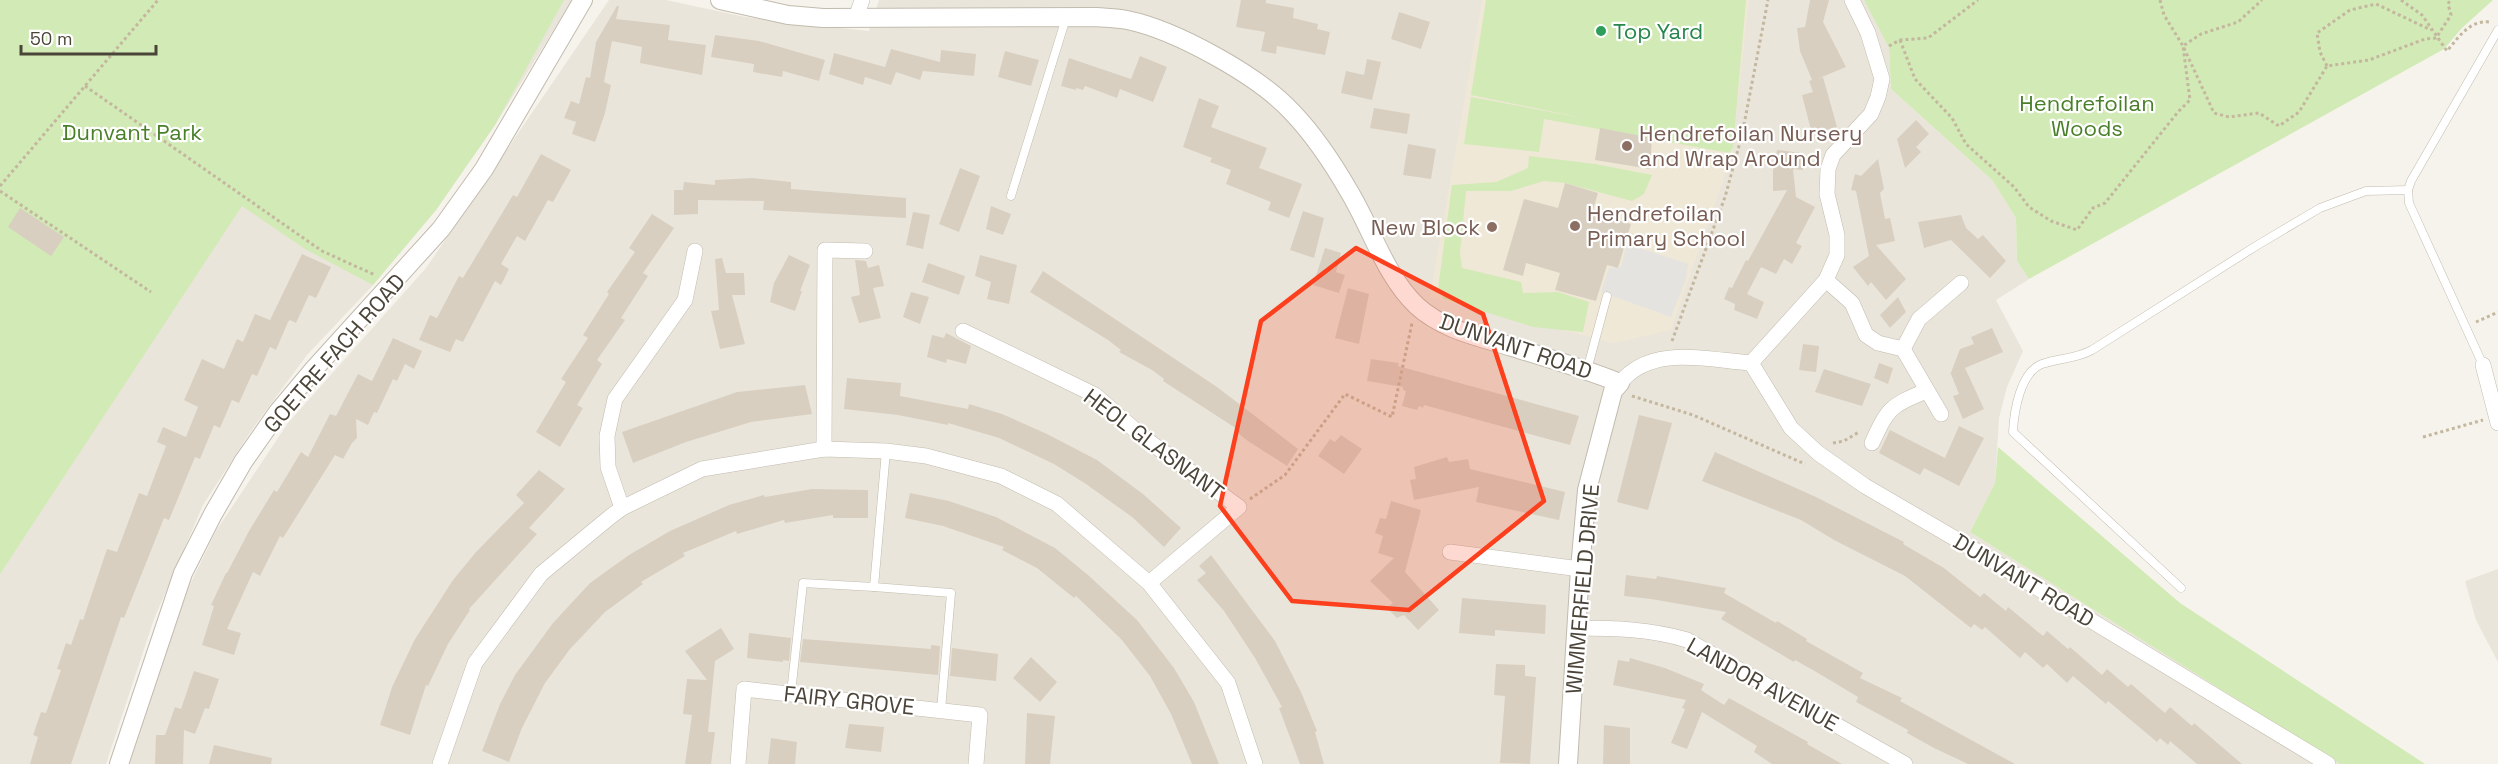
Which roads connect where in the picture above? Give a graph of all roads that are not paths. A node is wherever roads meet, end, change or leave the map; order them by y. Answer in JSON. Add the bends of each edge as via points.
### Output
{"nodes":[{"id":1,"x":583,"y":0,"type":"edge"},
{"id":2,"x":720,"y":0,"type":"edge"},
{"id":3,"x":862,"y":0,"type":"edge"},
{"id":4,"x":1852,"y":0,"type":"edge"},
{"id":5,"x":856,"y":18,"type":"junction"},
{"id":6,"x":1066,"y":18,"type":"junction"},
{"id":7,"x":2498,"y":30,"type":"edge"},
{"id":8,"x":2408,"y":190,"type":"junction"},
{"id":9,"x":1011,"y":196,"type":"dead end"},
{"id":10,"x":695,"y":251,"type":"dead end"},
{"id":11,"x":865,"y":251,"type":"dead end"},
{"id":12,"x":1826,"y":280,"type":"junction"},
{"id":13,"x":1961,"y":283,"type":"dead end"},
{"id":14,"x":1606,"y":296,"type":"dead end"},
{"id":15,"x":963,"y":332,"type":"dead end"},
{"id":16,"x":1903,"y":349,"type":"junction"},
{"id":17,"x":1751,"y":363,"type":"junction"},
{"id":18,"x":2483,"y":365,"type":"joint"},
{"id":19,"x":1587,"y":370,"type":"junction"},
{"id":20,"x":1617,"y":387,"type":"junction"},
{"id":21,"x":1926,"y":391,"type":"junction"},
{"id":22,"x":1941,"y":414,"type":"dead end"},
{"id":23,"x":2497,"y":420,"type":"edge"},
{"id":24,"x":1872,"y":443,"type":"dead end"},
{"id":25,"x":824,"y":449,"type":"junction"},
{"id":26,"x":886,"y":451,"type":"junction"},
{"id":27,"x":622,"y":508,"type":"junction"},
{"id":28,"x":1450,"y":552,"type":"dead end"},
{"id":29,"x":1580,"y":569,"type":"junction"},
{"id":30,"x":1149,"y":583,"type":"junction"},
{"id":31,"x":874,"y":587,"type":"junction"},
{"id":32,"x":2181,"y":588,"type":"dead end"},
{"id":33,"x":1576,"y":628,"type":"junction"},
{"id":34,"x":791,"y":693,"type":"junction"},
{"id":35,"x":941,"y":710,"type":"junction"},
{"id":36,"x":119,"y":764,"type":"edge"},
{"id":37,"x":440,"y":764,"type":"edge"},
{"id":38,"x":738,"y":764,"type":"edge"},
{"id":39,"x":976,"y":764,"type":"edge"},
{"id":40,"x":1255,"y":764,"type":"edge"},
{"id":41,"x":1568,"y":764,"type":"edge"},
{"id":42,"x":1905,"y":764,"type":"edge"},
{"id":43,"x":2328,"y":764,"type":"edge"}],
"edges":[{"from":1,"to":36,"type":"street","name":"GOETRE FACH ROAD","via":[[484,169],[441,229],[314,369],[243,462],[183,573]]},
{"from":2,"to":5,"type":"street","name":"DUNVANT ROAD","via":[[788,15]]},
{"from":3,"to":5,"type":"street"},
{"from":4,"to":12,"type":"street","via":[[1868,33],[1882,79],[1871,114],[1833,156],[1828,169],[1827,194],[1837,234],[1837,255]]},
{"from":5,"to":6,"type":"street","name":"DUNVANT ROAD"},
{"from":6,"to":9,"type":"lane"},
{"from":6,"to":19,"type":"street","name":"DUNVANT ROAD","via":[[1127,20],[1163,32],[1235,67],[1293,112],[1334,167],[1382,254],[1416,305],[1431,318],[1455,330]]},
{"from":7,"to":8,"type":"lane"},
{"from":8,"to":18,"type":"lane","via":[[2409,204]]},
{"from":8,"to":32,"type":"lane","via":[[2366,191],[2320,208],[2080,357],[2040,364],[2029,375],[2013,417],[2013,432]]},
{"from":10,"to":27,"type":"street","via":[[685,300],[615,399],[607,435],[608,467]]},
{"from":11,"to":25,"type":"street","via":[[825,250]]},
{"from":12,"to":16,"type":"street","via":[[1852,303],[1866,335],[1878,343]]},
{"from":12,"to":17,"type":"street"},
{"from":13,"to":16,"type":"street","via":[[1919,319]]},
{"from":14,"to":19,"type":"lane"},
{"from":15,"to":30,"type":"street","name":"HEOL GLASNANT","via":[[1095,395],[1239,507]]},
{"from":16,"to":21,"type":"street"},
{"from":17,"to":20,"type":"street","via":[[1668,357],[1638,365]]},
{"from":17,"to":43,"type":"street","name":"DUNVANT ROAD","via":[[1791,428],[1864,486]]},
{"from":18,"to":23,"type":"street"},
{"from":19,"to":20,"type":"street","name":"DUNVANT ROAD"},
{"from":20,"to":29,"type":"street","name":"WIMMERFIELD DRIVE","via":[[1587,490]]},
{"from":21,"to":22,"type":"street"},
{"from":21,"to":24,"type":"street","via":[[1886,413]]},
{"from":25,"to":26,"type":"street"},
{"from":25,"to":27,"type":"street","via":[[702,469]]},
{"from":26,"to":30,"type":"street","via":[[926,456],[1001,476],[1057,504]]},
{"from":26,"to":31,"type":"lane"},
{"from":27,"to":37,"type":"street","via":[[541,574],[475,663]]},
{"from":28,"to":29,"type":"street"},
{"from":29,"to":33,"type":"street","name":"WIMMERFIELD DRIVE"},
{"from":30,"to":40,"type":"street","via":[[1228,683]]},
{"from":31,"to":34,"type":"lane","via":[[803,583]]},
{"from":31,"to":35,"type":"lane","via":[[951,593]]},
{"from":33,"to":41,"type":"street","name":"WIMMERFIELD DRIVE"},
{"from":33,"to":42,"type":"street","name":"LANDOR AVENUE","via":[[1625,628],[1687,640]]},
{"from":34,"to":35,"type":"street","name":"FAIRY GROVE"},
{"from":34,"to":38,"type":"street","name":"FAIRY GROVE","via":[[744,689]]},
{"from":35,"to":39,"type":"street","name":"FAIRY GROVE","via":[[980,715]]}]}
